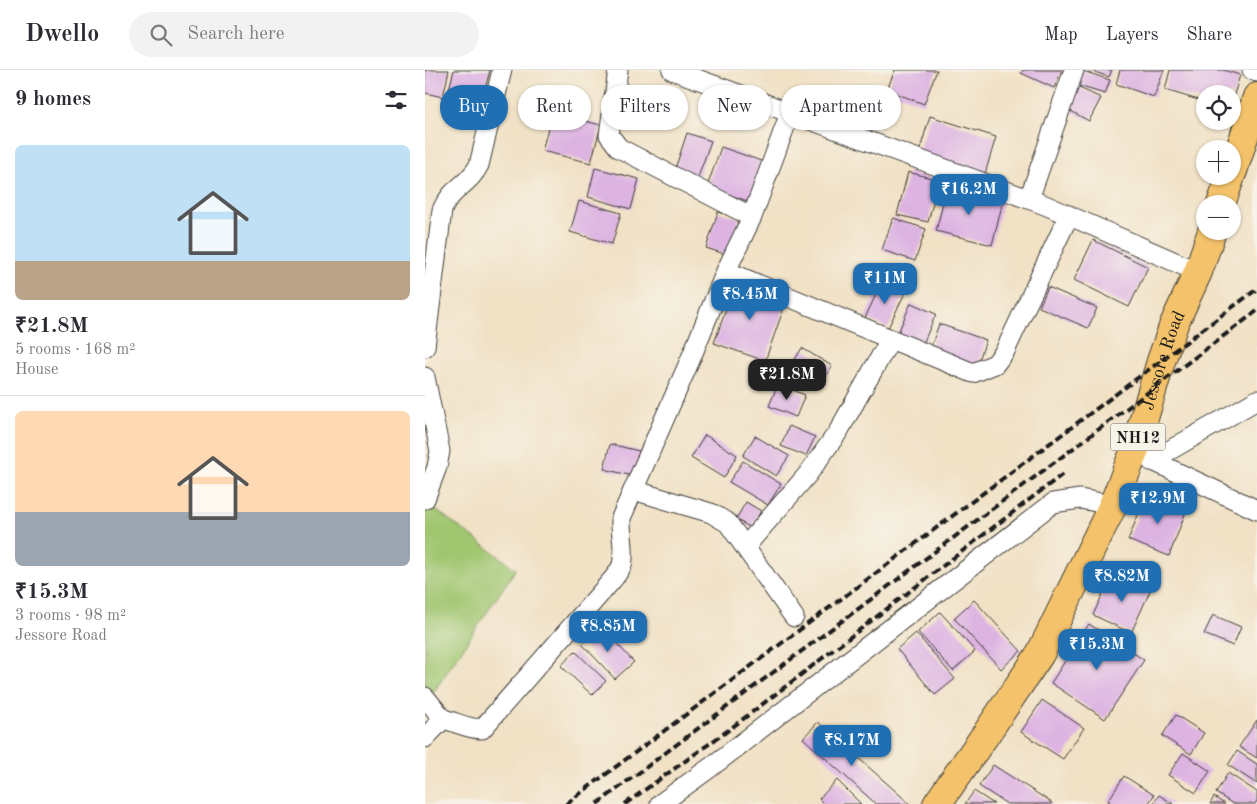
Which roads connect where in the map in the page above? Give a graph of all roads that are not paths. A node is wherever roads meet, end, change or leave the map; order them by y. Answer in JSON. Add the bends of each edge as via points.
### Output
{"nodes":[{"id":1,"x":502,"y":70,"type":"edge"},
{"id":2,"x":618,"y":70,"type":"edge"},
{"id":3,"x":672,"y":70,"type":"edge"},
{"id":4,"x":1074,"y":70,"type":"edge"},
{"id":5,"x":1252,"y":70,"type":"edge"},
{"id":6,"x":1257,"y":72,"type":"edge"},
{"id":7,"x":1257,"y":97,"type":"edge"},
{"id":8,"x":781,"y":110,"type":"edge"},
{"id":9,"x":784,"y":130,"type":"edge"},
{"id":10,"x":837,"y":130,"type":"edge"},
{"id":11,"x":1241,"y":146,"type":"edge"},
{"id":12,"x":1029,"y":199,"type":"junction"},
{"id":13,"x":1069,"y":216,"type":"junction"},
{"id":14,"x":752,"y":217,"type":"junction"},
{"id":15,"x":1209,"y":240,"type":"edge"},
{"id":16,"x":727,"y":271,"type":"junction"},
{"id":17,"x":1198,"y":272,"type":"junction"},
{"id":18,"x":890,"y":340,"type":"junction"},
{"id":19,"x":425,"y":346,"type":"edge"},
{"id":20,"x":425,"y":378,"type":"edge"},
{"id":21,"x":1257,"y":400,"type":"edge"},
{"id":22,"x":1142,"y":457,"type":"junction"},
{"id":23,"x":633,"y":490,"type":"junction"},
{"id":24,"x":425,"y":499,"type":"edge"},
{"id":25,"x":1113,"y":505,"type":"junction"},
{"id":26,"x":1257,"y":510,"type":"edge"},
{"id":27,"x":745,"y":547,"type":"junction"},
{"id":28,"x":794,"y":617,"type":"dead end"},
{"id":29,"x":425,"y":698,"type":"edge"},
{"id":30,"x":443,"y":719,"type":"junction"},
{"id":31,"x":425,"y":738,"type":"edge"},
{"id":32,"x":660,"y":804,"type":"edge"},
{"id":33,"x":937,"y":804,"type":"edge"}],
"edges":[{"from":1,"to":19,"type":"street","via":[[479,165],[475,174],[447,200],[442,210]]},
{"from":2,"to":14,"type":"street","via":[[609,135],[619,148]]},
{"from":3,"to":8,"type":"street"},
{"from":4,"to":12,"type":"street"},
{"from":5,"to":6,"type":"street"},
{"from":7,"to":11,"type":"highway"},
{"from":9,"to":14,"type":"street"},
{"from":10,"to":12,"type":"street"},
{"from":12,"to":13,"type":"street"},
{"from":13,"to":17,"type":"street"},
{"from":13,"to":18,"type":"street","via":[[1005,351],[995,364],[973,373]]},
{"from":14,"to":16,"type":"street"},
{"from":15,"to":17,"type":"highway","name":"Jessore Road","number":"NH12"},
{"from":16,"to":18,"type":"street"},
{"from":16,"to":23,"type":"street"},
{"from":17,"to":22,"type":"highway","name":"Jessore Road","number":"NH12","via":[[1161,360]]},
{"from":18,"to":27,"type":"street","via":[[809,474]]},
{"from":20,"to":24,"type":"street","via":[[440,452]]},
{"from":21,"to":22,"type":"street"},
{"from":22,"to":25,"type":"highway","name":"Jessore Road","number":"NH12"},
{"from":22,"to":26,"type":"street"},
{"from":23,"to":27,"type":"street","via":[[711,513],[727,523]]},
{"from":23,"to":30,"type":"street","via":[[621,518],[622,566],[613,579],[482,729]]},
{"from":25,"to":32,"type":"street","via":[[1080,499],[1053,503]]},
{"from":25,"to":33,"type":"highway","name":"Jessore Road","number":"NH12","via":[[1040,654]]},
{"from":27,"to":28,"type":"street"},
{"from":29,"to":30,"type":"street"},
{"from":30,"to":31,"type":"street"}]}
